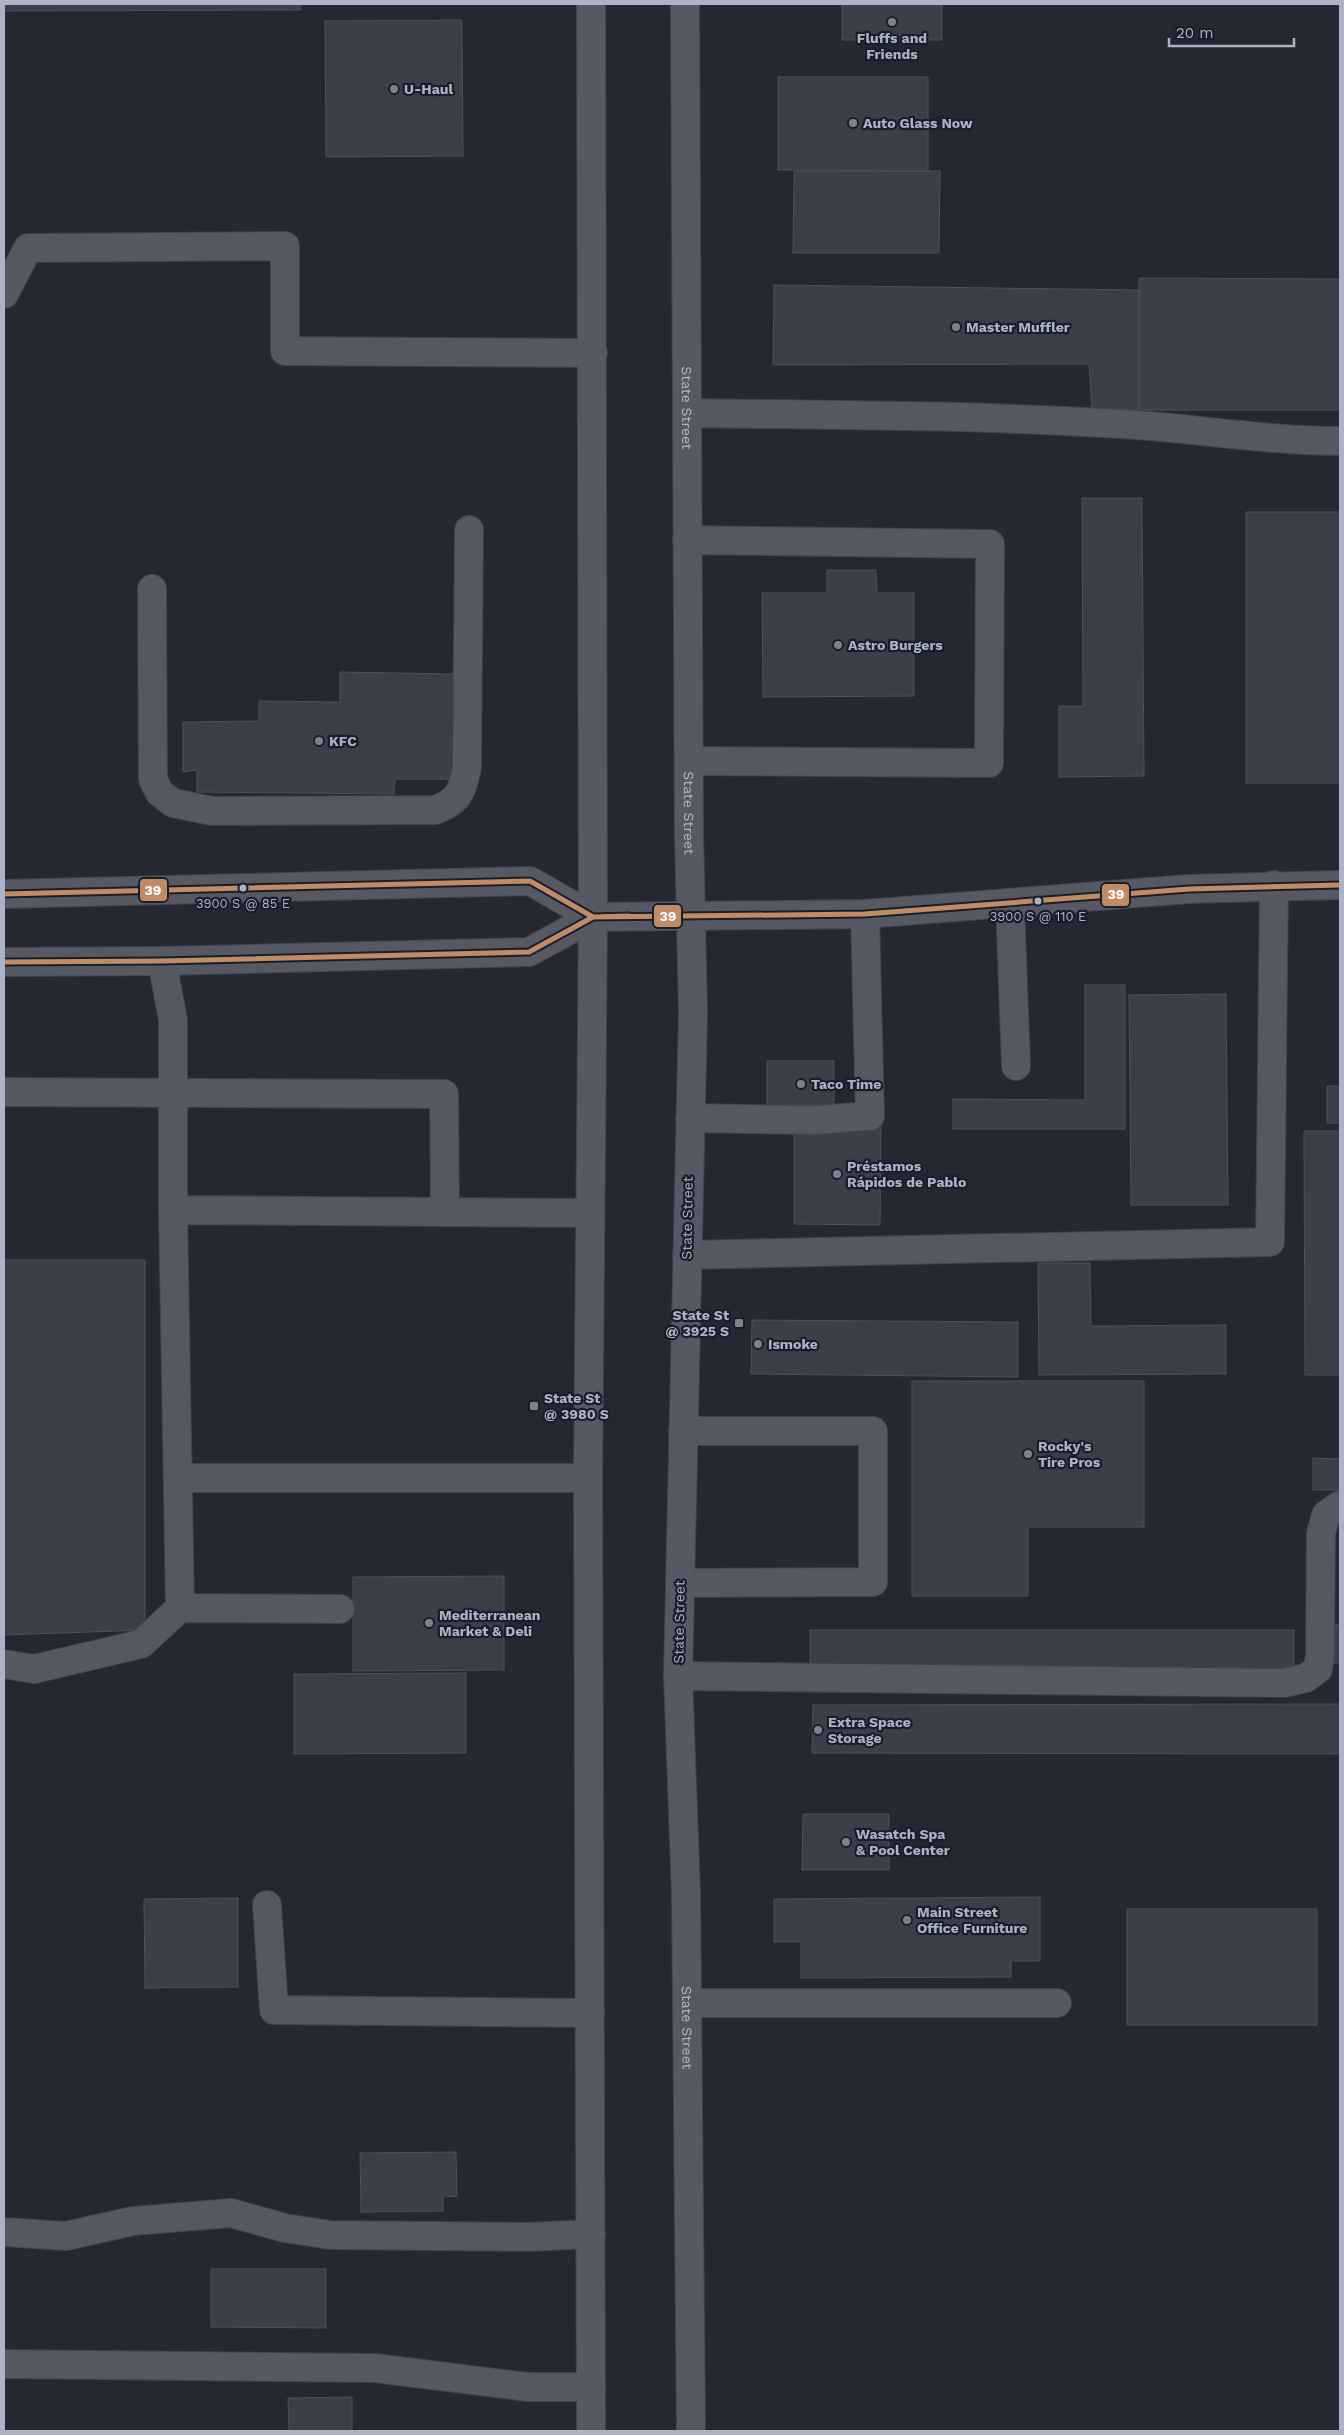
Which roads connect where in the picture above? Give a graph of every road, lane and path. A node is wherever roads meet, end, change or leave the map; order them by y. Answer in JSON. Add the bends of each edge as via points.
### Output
{"nodes":[{"id":1,"x":591,"y":4,"type":"edge"},
{"id":2,"x":684,"y":4,"type":"edge"},
{"id":3,"x":4,"y":294,"type":"edge"},
{"id":4,"x":593,"y":353,"type":"junction"},
{"id":5,"x":687,"y":413,"type":"junction"},
{"id":6,"x":1340,"y":442,"type":"edge"},
{"id":7,"x":469,"y":530,"type":"dead end"},
{"id":8,"x":687,"y":540,"type":"junction"},
{"id":9,"x":152,"y":589,"type":"dead end"},
{"id":10,"x":689,"y":760,"type":"junction"},
{"id":11,"x":1274,"y":885,"type":"junction"},
{"id":12,"x":1340,"y":885,"type":"edge"},
{"id":13,"x":4,"y":894,"type":"edge"},
{"id":14,"x":1010,"y":903,"type":"junction"},
{"id":15,"x":865,"y":914,"type":"junction"},
{"id":16,"x":692,"y":916,"type":"junction"},
{"id":17,"x":593,"y":917,"type":"junction"},
{"id":18,"x":162,"y":961,"type":"junction"},
{"id":19,"x":4,"y":962,"type":"edge"},
{"id":20,"x":1016,"y":1066,"type":"dead end"},
{"id":21,"x":173,"y":1091,"type":"junction"},
{"id":22,"x":4,"y":1092,"type":"edge"},
{"id":23,"x":690,"y":1118,"type":"junction"},
{"id":24,"x":173,"y":1210,"type":"junction"},
{"id":25,"x":445,"y":1212,"type":"junction"},
{"id":26,"x":590,"y":1213,"type":"junction"},
{"id":27,"x":687,"y":1255,"type":"junction"},
{"id":28,"x":683,"y":1431,"type":"junction"},
{"id":29,"x":178,"y":1478,"type":"junction"},
{"id":30,"x":588,"y":1478,"type":"junction"},
{"id":31,"x":1340,"y":1505,"type":"edge"},
{"id":32,"x":680,"y":1583,"type":"junction"},
{"id":33,"x":180,"y":1608,"type":"junction"},
{"id":34,"x":340,"y":1609,"type":"dead end"},
{"id":35,"x":4,"y":1664,"type":"edge"},
{"id":36,"x":678,"y":1676,"type":"junction"},
{"id":37,"x":267,"y":1905,"type":"dead end"},
{"id":38,"x":687,"y":2003,"type":"junction"},
{"id":39,"x":1057,"y":2003,"type":"dead end"},
{"id":40,"x":590,"y":2013,"type":"junction"},
{"id":41,"x":4,"y":2232,"type":"edge"},
{"id":42,"x":591,"y":2234,"type":"junction"},
{"id":43,"x":4,"y":2364,"type":"edge"},
{"id":44,"x":591,"y":2386,"type":"junction"},
{"id":45,"x":592,"y":2431,"type":"edge"},
{"id":46,"x":691,"y":2431,"type":"edge"}],
"edges":[{"from":1,"to":4,"type":"main road"},
{"from":2,"to":5,"type":"main road","name":"State Street"},
{"from":3,"to":4,"type":"lane","via":[[28,248],[285,246],[285,351]]},
{"from":4,"to":17,"type":"main road"},
{"from":5,"to":6,"type":"lane","via":[[920,416],[1117,425],[1301,442]]},
{"from":5,"to":8,"type":"main road","name":"State Street"},
{"from":7,"to":9,"type":"lane","via":[[467,767],[459,797],[435,810],[212,811],[173,803],[159,792],[153,779]]},
{"from":8,"to":10,"type":"main road","name":"State Street"},
{"from":8,"to":10,"type":"lane","via":[[990,544],[989,763]]},
{"from":10,"to":16,"type":"main road","name":"State Street"},
{"from":11,"to":12,"type":"main road"},
{"from":11,"to":14,"type":"main road"},
{"from":11,"to":27,"type":"lane","via":[[1270,1242]]},
{"from":13,"to":17,"type":"main road","via":[[530,881]]},
{"from":14,"to":15,"type":"main road"},
{"from":14,"to":20,"type":"lane"},
{"from":15,"to":16,"type":"main road"},
{"from":15,"to":23,"type":"lane","via":[[870,1116],[816,1120]]},
{"from":16,"to":17,"type":"main road"},
{"from":16,"to":23,"type":"main road","name":"State Street"},
{"from":17,"to":18,"type":"main road","via":[[529,952]]},
{"from":17,"to":26,"type":"main road"},
{"from":18,"to":19,"type":"main road"},
{"from":18,"to":21,"type":"lane","via":[[173,1020]]},
{"from":21,"to":22,"type":"lane"},
{"from":21,"to":24,"type":"lane"},
{"from":21,"to":25,"type":"lane","via":[[444,1094]]},
{"from":23,"to":27,"type":"main road","name":"State Street"},
{"from":24,"to":25,"type":"lane"},
{"from":24,"to":29,"type":"lane"},
{"from":25,"to":26,"type":"lane"},
{"from":26,"to":30,"type":"main road"},
{"from":27,"to":28,"type":"main road","name":"State Street"},
{"from":28,"to":32,"type":"main road","name":"State Street"},
{"from":28,"to":32,"type":"lane","via":[[874,1431],[874,1582]]},
{"from":29,"to":30,"type":"lane"},
{"from":29,"to":33,"type":"lane"},
{"from":30,"to":40,"type":"main road"},
{"from":31,"to":36,"type":"lane","via":[[1326,1515],[1321,1533],[1320,1655],[1318,1669],[1306,1678],[1284,1683]]},
{"from":32,"to":36,"type":"main road","name":"State Street"},
{"from":33,"to":34,"type":"lane"},
{"from":33,"to":35,"type":"lane","via":[[141,1644],[34,1669]]},
{"from":36,"to":38,"type":"main road","name":"State Street"},
{"from":37,"to":40,"type":"lane","via":[[274,2010]]},
{"from":38,"to":39,"type":"lane"},
{"from":38,"to":46,"type":"main road","name":"State Street"},
{"from":40,"to":42,"type":"main road"},
{"from":41,"to":42,"type":"lane","via":[[66,2236],[133,2221],[231,2213],[285,2228],[330,2235],[528,2237]]},
{"from":42,"to":44,"type":"main road"},
{"from":43,"to":44,"type":"lane","via":[[375,2368],[528,2386]]},
{"from":44,"to":45,"type":"main road"}]}
